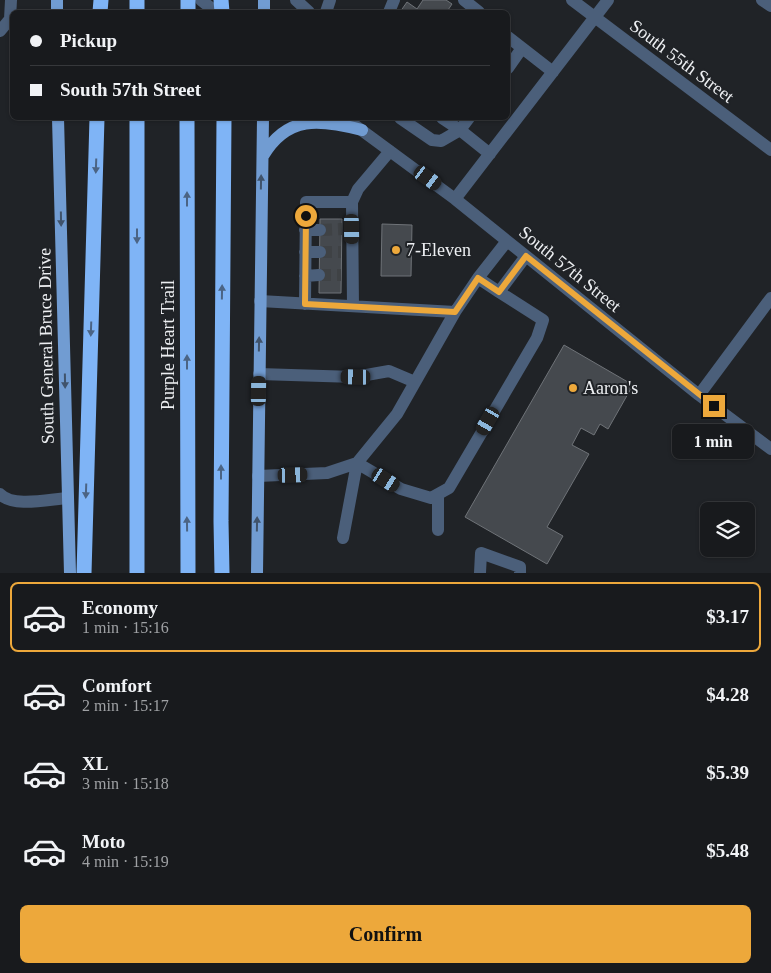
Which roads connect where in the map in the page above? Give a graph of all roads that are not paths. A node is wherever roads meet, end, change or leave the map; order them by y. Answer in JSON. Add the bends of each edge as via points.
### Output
{"nodes":[{"id":1,"x":201,"y":0,"type":"edge"},
{"id":2,"x":296,"y":0,"type":"edge"},
{"id":3,"x":464,"y":0,"type":"edge"},
{"id":4,"x":572,"y":0,"type":"edge"},
{"id":5,"x":608,"y":0,"type":"edge"},
{"id":6,"x":762,"y":0,"type":"edge"},
{"id":7,"x":771,"y":6,"type":"edge"},
{"id":8,"x":214,"y":10,"type":"edge"},
{"id":9,"x":307,"y":10,"type":"edge"},
{"id":10,"x":476,"y":10,"type":"edge"},
{"id":11,"x":595,"y":17,"type":"junction"},
{"id":12,"x":10,"y":18,"type":"edge"},
{"id":13,"x":0,"y":31,"type":"edge"},
{"id":14,"x":510,"y":39,"type":"edge"},
{"id":15,"x":522,"y":48,"type":"junction"},
{"id":16,"x":510,"y":65,"type":"edge"},
{"id":17,"x":553,"y":72,"type":"junction"},
{"id":18,"x":58,"y":120,"type":"edge"},
{"id":19,"x":97,"y":120,"type":"edge"},
{"id":20,"x":137,"y":120,"type":"edge"},
{"id":21,"x":188,"y":120,"type":"edge"},
{"id":22,"x":224,"y":120,"type":"edge"},
{"id":23,"x":253,"y":120,"type":"edge"},
{"id":24,"x":263,"y":120,"type":"edge"},
{"id":25,"x":403,"y":120,"type":"edge"},
{"id":26,"x":445,"y":120,"type":"edge"},
{"id":27,"x":468,"y":120,"type":"edge"},
{"id":28,"x":355,"y":122,"type":"edge"},
{"id":29,"x":460,"y":130,"type":"junction"},
{"id":30,"x":771,"y":150,"type":"edge"},
{"id":31,"x":390,"y":151,"type":"junction"},
{"id":32,"x":490,"y":154,"type":"junction"},
{"id":33,"x":261,"y":159,"type":"junction"},
{"id":34,"x":455,"y":199,"type":"junction"},
{"id":35,"x":352,"y":202,"type":"junction"},
{"id":36,"x":306,"y":230,"type":"junction"},
{"id":37,"x":320,"y":230,"type":"tunnel mouth"},
{"id":38,"x":507,"y":241,"type":"junction"},
{"id":39,"x":305,"y":252,"type":"junction"},
{"id":40,"x":320,"y":252,"type":"tunnel mouth"},
{"id":41,"x":526,"y":256,"type":"junction"},
{"id":42,"x":319,"y":275,"type":"tunnel mouth"},
{"id":43,"x":305,"y":276,"type":"junction"},
{"id":44,"x":478,"y":278,"type":"junction"},
{"id":45,"x":499,"y":292,"type":"junction"},
{"id":46,"x":771,"y":298,"type":"edge"},
{"id":47,"x":260,"y":301,"type":"junction"},
{"id":48,"x":305,"y":304,"type":"junction"},
{"id":49,"x":353,"y":306,"type":"junction"},
{"id":50,"x":455,"y":312,"type":"junction"},
{"id":51,"x":259,"y":374,"type":"junction"},
{"id":52,"x":415,"y":382,"type":"junction"},
{"id":53,"x":699,"y":395,"type":"junction"},
{"id":54,"x":771,"y":449,"type":"edge"},
{"id":55,"x":357,"y":462,"type":"junction"},
{"id":56,"x":258,"y":476,"type":"junction"},
{"id":57,"x":0,"y":494,"type":"edge"},
{"id":58,"x":438,"y":494,"type":"junction"},
{"id":59,"x":68,"y":498,"type":"junction"},
{"id":60,"x":438,"y":530,"type":"dead end"},
{"id":61,"x":344,"y":538,"type":"dead end"},
{"id":62,"x":70,"y":573,"type":"edge"},
{"id":63,"x":84,"y":573,"type":"edge"},
{"id":64,"x":137,"y":573,"type":"edge"},
{"id":65,"x":188,"y":573,"type":"edge"},
{"id":66,"x":222,"y":573,"type":"edge"},
{"id":67,"x":257,"y":573,"type":"edge"},
{"id":68,"x":480,"y":573,"type":"edge"},
{"id":69,"x":520,"y":573,"type":"edge"}],
"edges":[{"from":1,"to":8,"type":"street"},
{"from":2,"to":9,"type":"street"},
{"from":3,"to":10,"type":"street"},
{"from":4,"to":11,"type":"street","name":"South 55th Street"},
{"from":5,"to":11,"type":"street"},
{"from":6,"to":7,"type":"street"},
{"from":11,"to":17,"type":"street"},
{"from":11,"to":30,"type":"street","name":"South 55th Street"},
{"from":12,"to":13,"type":"street"},
{"from":14,"to":15,"type":"street"},
{"from":15,"to":16,"type":"street"},
{"from":15,"to":17,"type":"street"},
{"from":17,"to":32,"type":"street"},
{"from":18,"to":59,"type":"main road","name":"South General Bruce Drive","one_way":true},
{"from":19,"to":63,"type":"highway","one_way":true},
{"from":20,"to":64,"type":"highway","name":"Purple Heart Trail","one_way":true},
{"from":65,"to":21,"type":"highway","name":"Purple Heart Trail","one_way":true},
{"from":66,"to":22,"type":"highway","one_way":true},
{"from":23,"to":33,"type":"main road"},
{"from":24,"to":33,"type":"main road"},
{"from":25,"to":29,"type":"street","via":[[432,140],[441,141]]},
{"from":26,"to":29,"type":"street"},
{"from":27,"to":29,"type":"street"},
{"from":28,"to":31,"type":"street","name":"South 57th Street"},
{"from":28,"to":33,"type":"main road","via":[[301,124],[285,130],[270,144]]},
{"from":29,"to":32,"type":"street"},
{"from":31,"to":34,"type":"street","name":"South 57th Street"},
{"from":31,"to":35,"type":"street","via":[[358,189]]},
{"from":32,"to":34,"type":"street"},
{"from":47,"to":33,"type":"main road","one_way":true},
{"from":34,"to":38,"type":"street","name":"South 57th Street"},
{"from":35,"to":36,"type":"street","via":[[306,202]]},
{"from":35,"to":49,"type":"street","via":[[347,229],[347,275]]},
{"from":36,"to":37,"type":"street"},
{"from":36,"to":39,"type":"street"},
{"from":38,"to":41,"type":"street","name":"South 57th Street"},
{"from":38,"to":44,"type":"street"},
{"from":39,"to":40,"type":"street"},
{"from":39,"to":43,"type":"street"},
{"from":41,"to":45,"type":"street"},
{"from":41,"to":53,"type":"street","name":"South 57th Street"},
{"from":42,"to":43,"type":"street"},
{"from":43,"to":48,"type":"street"},
{"from":44,"to":45,"type":"street"},
{"from":44,"to":50,"type":"street"},
{"from":45,"to":58,"type":"street","via":[[543,320],[537,338],[449,488]]},
{"from":46,"to":53,"type":"street"},
{"from":47,"to":48,"type":"street"},
{"from":51,"to":47,"type":"main road","one_way":true},
{"from":48,"to":49,"type":"street"},
{"from":49,"to":50,"type":"street"},
{"from":50,"to":52,"type":"street"},
{"from":51,"to":52,"type":"street","via":[[356,377],[388,372]]},
{"from":51,"to":56,"type":"main road"},
{"from":52,"to":55,"type":"street","via":[[398,414]]},
{"from":53,"to":54,"type":"street","name":"South 57th Street"},
{"from":55,"to":56,"type":"street","via":[[328,473]]},
{"from":55,"to":58,"type":"street","via":[[401,490],[431,498]]},
{"from":55,"to":61,"type":"street"},
{"from":67,"to":56,"type":"main road","one_way":true},
{"from":57,"to":59,"type":"street","via":[[17,502]]},
{"from":58,"to":60,"type":"street"},
{"from":59,"to":62,"type":"main road","name":"South General Bruce Drive"},
{"from":68,"to":69,"type":"street","via":[[481,553],[520,567]]}]}
